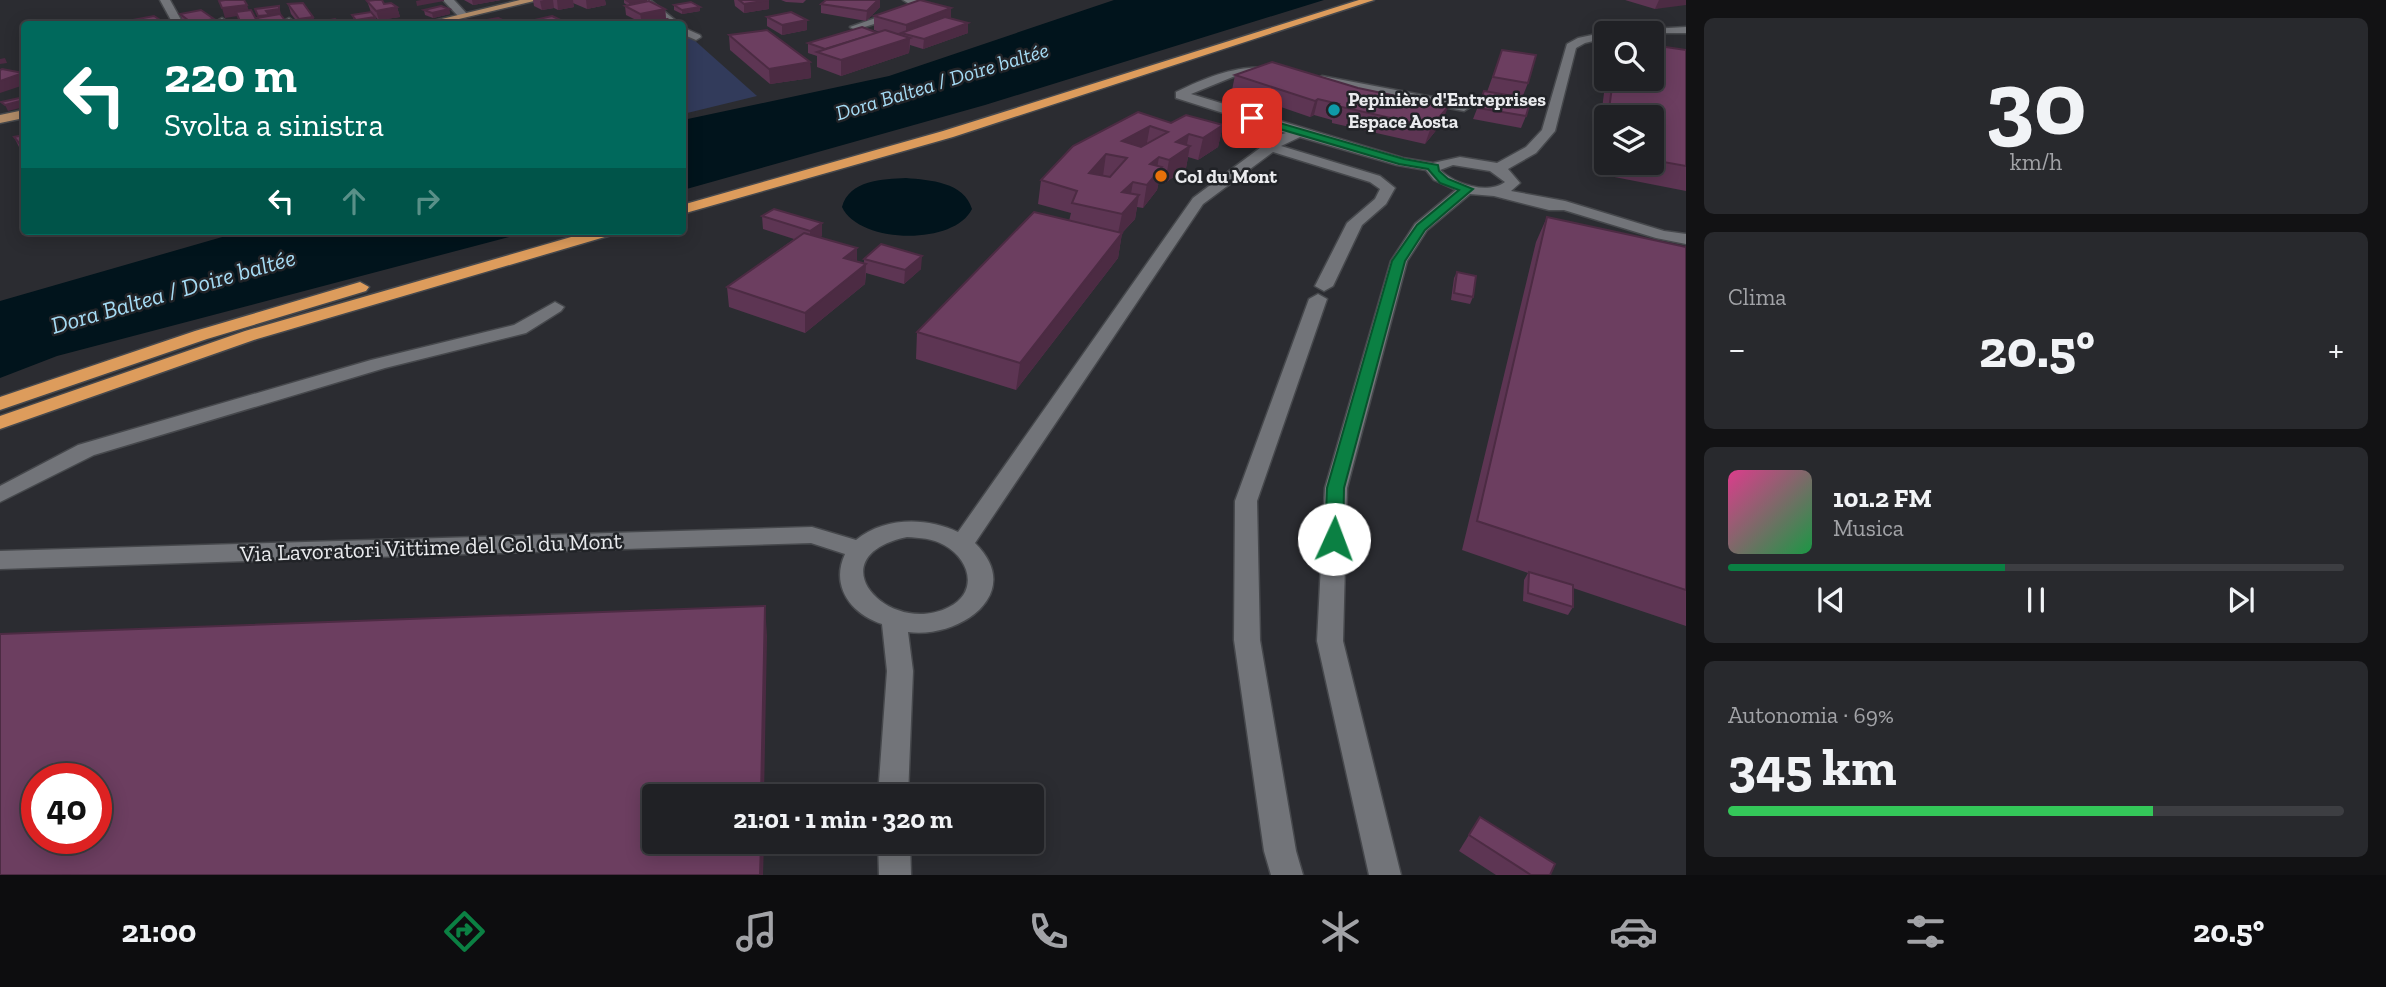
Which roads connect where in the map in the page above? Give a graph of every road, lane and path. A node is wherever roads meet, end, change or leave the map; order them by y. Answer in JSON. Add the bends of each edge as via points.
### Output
{"nodes":[{"id":1,"x":165,"y":0,"type":"edge"},
{"id":2,"x":448,"y":0,"type":"edge"},
{"id":3,"x":533,"y":0,"type":"edge"},
{"id":4,"x":644,"y":0,"type":"edge"},
{"id":5,"x":908,"y":0,"type":"edge"},
{"id":6,"x":1344,"y":0,"type":"edge"},
{"id":7,"x":1369,"y":0,"type":"edge"},
{"id":8,"x":463,"y":15,"type":"junction"},
{"id":9,"x":176,"y":20,"type":"dead end"},
{"id":10,"x":438,"y":21,"type":"edge"},
{"id":11,"x":671,"y":21,"type":"edge"},
{"id":12,"x":855,"y":27,"type":"edge"},
{"id":13,"x":1686,"y":30,"type":"edge"},
{"id":14,"x":1664,"y":31,"type":"edge"},
{"id":15,"x":686,"y":32,"type":"edge"},
{"id":16,"x":696,"y":37,"type":"dead end"},
{"id":17,"x":1594,"y":38,"type":"edge"},
{"id":18,"x":1464,"y":107,"type":"dead end"},
{"id":19,"x":21,"y":115,"type":"edge"},
{"id":20,"x":0,"y":119,"type":"edge"},
{"id":21,"x":1300,"y":133,"type":"junction"},
{"id":22,"x":1271,"y":147,"type":"junction"},
{"id":23,"x":1434,"y":167,"type":"junction"},
{"id":24,"x":1497,"y":169,"type":"junction"},
{"id":25,"x":1513,"y":183,"type":"junction"},
{"id":26,"x":1467,"y":189,"type":"junction"},
{"id":27,"x":1493,"y":191,"type":"junction"},
{"id":28,"x":686,"y":197,"type":"edge"},
{"id":29,"x":1565,"y":206,"type":"junction"},
{"id":30,"x":686,"y":209,"type":"edge"},
{"id":31,"x":547,"y":235,"type":"edge"},
{"id":32,"x":594,"y":235,"type":"edge"},
{"id":33,"x":1686,"y":239,"type":"edge"},
{"id":34,"x":555,"y":307,"type":"dead end"},
{"id":35,"x":0,"y":404,"type":"edge"},
{"id":36,"x":0,"y":423,"type":"edge"},
{"id":37,"x":0,"y":495,"type":"edge"},
{"id":38,"x":962,"y":544,"type":"junction"},
{"id":39,"x":859,"y":551,"type":"junction"},
{"id":40,"x":0,"y":560,"type":"edge"},
{"id":41,"x":894,"y":620,"type":"junction"},
{"id":42,"x":893,"y":784,"type":"edge"},
{"id":43,"x":894,"y":854,"type":"edge"},
{"id":44,"x":895,"y":875,"type":"edge"},
{"id":45,"x":1287,"y":875,"type":"edge"},
{"id":46,"x":1385,"y":875,"type":"edge"}],
"edges":[{"from":1,"to":9,"type":"street"},
{"from":2,"to":8,"type":"street"},
{"from":3,"to":8,"type":"main road"},
{"from":4,"to":11,"type":"street"},
{"from":5,"to":12,"type":"street","via":[[913,2],[911,9]]},
{"from":6,"to":28,"type":"highway","via":[[929,129]]},
{"from":7,"to":30,"type":"highway","via":[[948,134]]},
{"from":8,"to":10,"type":"main road"},
{"from":13,"to":14,"type":"street"},
{"from":15,"to":16,"type":"street"},
{"from":17,"to":24,"type":"street","via":[[1571,46],[1548,131],[1531,150]]},
{"from":18,"to":21,"type":"street","via":[[1247,68],[1181,95]]},
{"from":19,"to":20,"type":"main road"},
{"from":21,"to":22,"type":"street"},
{"from":21,"to":23,"type":"street"},
{"from":22,"to":38,"type":"street","via":[[1198,201]]},
{"from":22,"to":45,"type":"street","via":[[1375,179],[1388,188],[1381,201],[1354,223],[1321,292],[1246,501],[1247,640]]},
{"from":23,"to":24,"type":"street","via":[[1460,161]]},
{"from":23,"to":26,"type":"street","via":[[1444,181]]},
{"from":24,"to":25,"type":"street"},
{"from":25,"to":27,"type":"street"},
{"from":25,"to":29,"type":"street"},
{"from":26,"to":27,"type":"street"},
{"from":26,"to":46,"type":"street","via":[[1421,227],[1399,261],[1336,488],[1330,641]]},
{"from":27,"to":29,"type":"street"},
{"from":29,"to":33,"type":"street"},
{"from":31,"to":35,"type":"highway","via":[[301,304]]},
{"from":32,"to":36,"type":"highway","via":[[251,335]]},
{"from":34,"to":37,"type":"street","via":[[520,329],[378,364],[86,450]]},
{"from":38,"to":39,"type":"street","via":[[946,535],[907,529],[888,532]]},
{"from":38,"to":41,"type":"street","via":[[981,571],[981,587],[973,601],[940,621]]},
{"from":39,"to":40,"type":"street","name":"Via Lavoratori Vittime del Col du Mont","via":[[812,535]]},
{"from":39,"to":41,"type":"street","via":[[851,565],[851,582],[858,598]]},
{"from":41,"to":42,"type":"street","via":[[900,671]]},
{"from":43,"to":44,"type":"street"}]}
